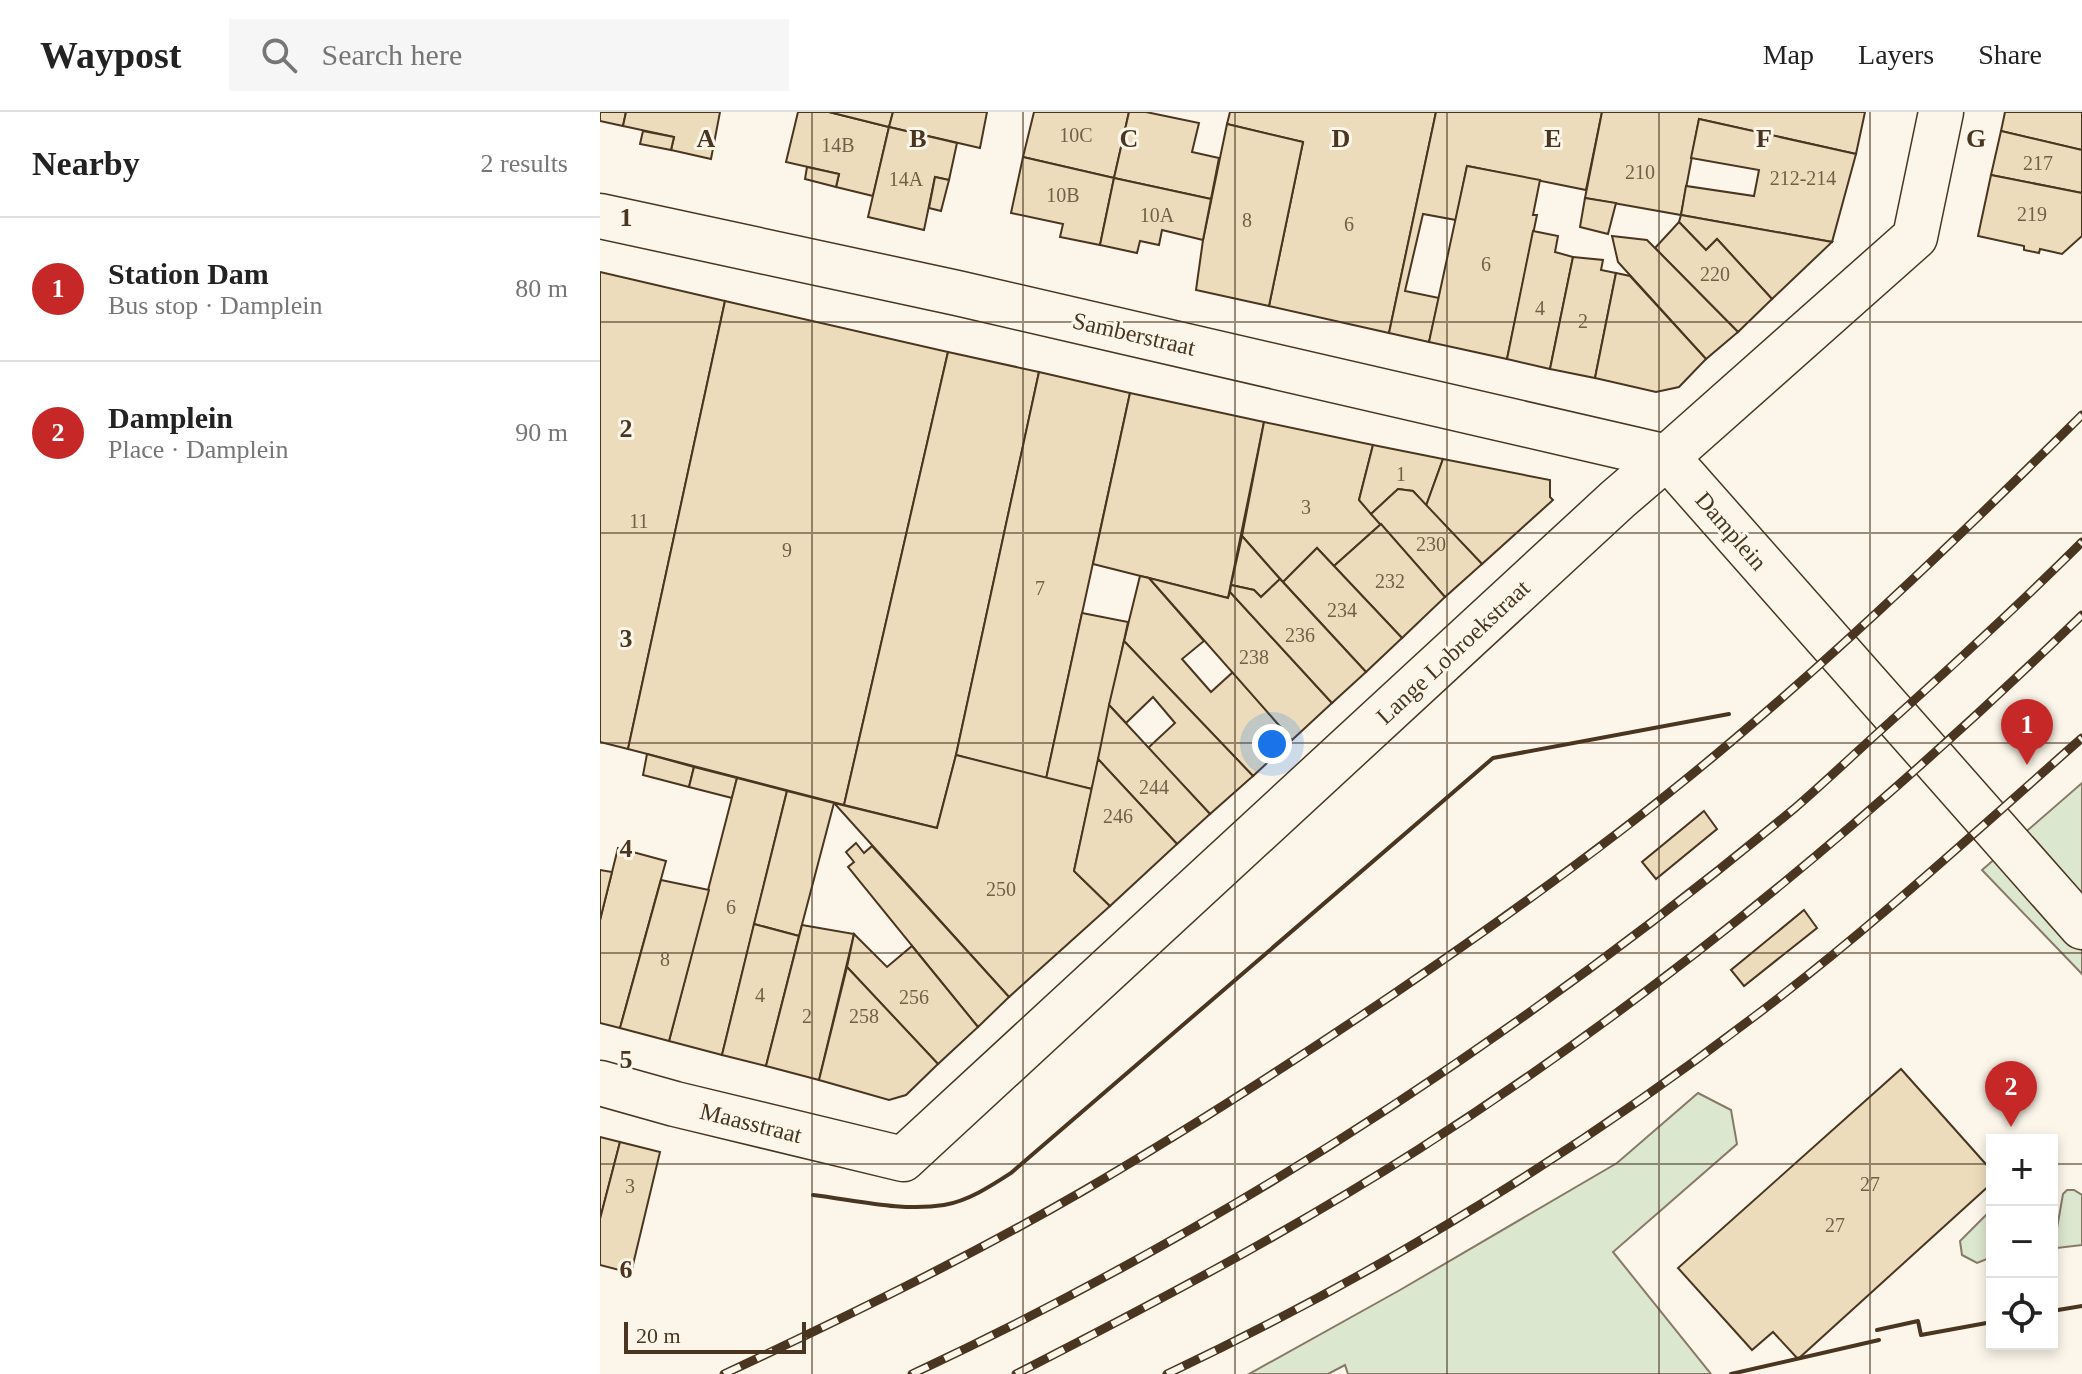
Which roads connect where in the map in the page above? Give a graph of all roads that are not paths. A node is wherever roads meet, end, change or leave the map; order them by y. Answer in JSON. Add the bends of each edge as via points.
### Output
{"nodes":[{"id":1,"x":1941,"y":112,"type":"edge"},
{"id":2,"x":600,"y":216,"type":"edge"},
{"id":3,"x":1667,"y":457,"type":"junction"},
{"id":4,"x":2082,"y":927,"type":"edge"},
{"id":5,"x":600,"y":1083,"type":"edge"},
{"id":6,"x":903,"y":1159,"type":"joint"}],
"edges":[{"from":1,"to":3,"type":"street","name":"Lange Lobroekstraat","via":[[1915,237]]},
{"from":2,"to":3,"type":"street","name":"Samberstraat"},
{"from":3,"to":4,"type":"street","name":"Damplein"},
{"from":3,"to":6,"type":"street","name":"Lange Lobroekstraat"},
{"from":5,"to":6,"type":"street","name":"Maasstraat"}]}
